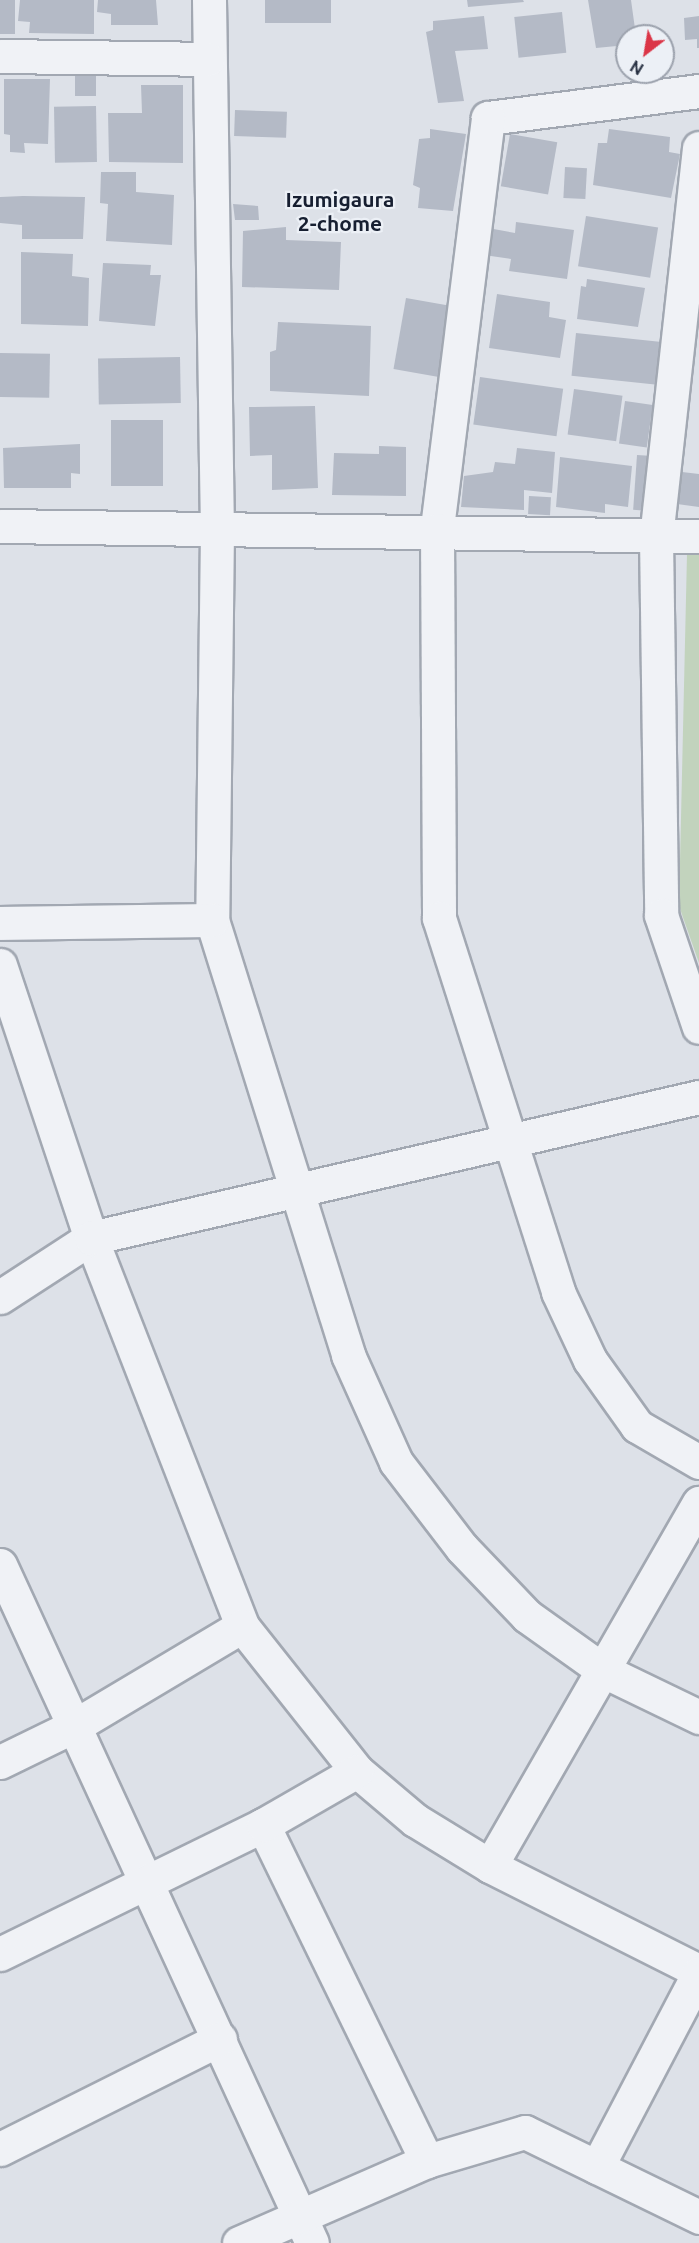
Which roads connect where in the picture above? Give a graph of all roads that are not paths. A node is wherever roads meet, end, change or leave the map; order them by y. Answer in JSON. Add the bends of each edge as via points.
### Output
{"nodes":[{"id":1,"x":209,"y":0,"type":"edge"},
{"id":2,"x":0,"y":56,"type":"edge"},
{"id":3,"x":208,"y":59,"type":"junction"},
{"id":4,"x":699,"y":92,"type":"edge"},
{"id":5,"x":699,"y":148,"type":"edge"},
{"id":6,"x":0,"y":526,"type":"edge"},
{"id":7,"x":217,"y":530,"type":"junction"},
{"id":8,"x":437,"y":530,"type":"junction"},
{"id":9,"x":699,"y":536,"type":"edge"},
{"id":10,"x":656,"y":537,"type":"junction"},
{"id":11,"x":212,"y":920,"type":"junction"},
{"id":12,"x":0,"y":923,"type":"edge"},
{"id":13,"x":0,"y":965,"type":"edge"},
{"id":14,"x":699,"y":1027,"type":"edge"},
{"id":15,"x":699,"y":1097,"type":"edge"},
{"id":16,"x":511,"y":1139,"type":"junction"},
{"id":17,"x":298,"y":1191,"type":"junction"},
{"id":18,"x":91,"y":1238,"type":"junction"},
{"id":19,"x":0,"y":1297,"type":"edge"},
{"id":20,"x":699,"y":1462,"type":"edge"},
{"id":21,"x":699,"y":1503,"type":"edge"},
{"id":22,"x":0,"y":1565,"type":"edge"},
{"id":23,"x":242,"y":1626,"type":"junction"},
{"id":24,"x":604,"y":1671,"type":"junction"},
{"id":25,"x":699,"y":1717,"type":"edge"},
{"id":26,"x":76,"y":1725,"type":"junction"},
{"id":27,"x":0,"y":1762,"type":"edge"},
{"id":28,"x":357,"y":1771,"type":"junction"},
{"id":29,"x":263,"y":1825,"type":"junction"},
{"id":30,"x":490,"y":1866,"type":"junction"},
{"id":31,"x":145,"y":1880,"type":"junction"},
{"id":32,"x":0,"y":1954,"type":"edge"},
{"id":33,"x":699,"y":1972,"type":"edge"},
{"id":34,"x":220,"y":2038,"type":"junction"},
{"id":35,"x":0,"y":2149,"type":"edge"},
{"id":36,"x":427,"y":2162,"type":"junction"},
{"id":37,"x":597,"y":2167,"type":"junction"},
{"id":38,"x":699,"y":2217,"type":"edge"},
{"id":39,"x":309,"y":2231,"type":"edge"},
{"id":40,"x":239,"y":2243,"type":"edge"}],
"edges":[{"from":1,"to":3,"type":"street"},
{"from":2,"to":3,"type":"street"},
{"from":3,"to":7,"type":"street"},
{"from":4,"to":8,"type":"street","via":[[488,118]]},
{"from":5,"to":10,"type":"street"},
{"from":6,"to":7,"type":"street"},
{"from":7,"to":8,"type":"street"},
{"from":7,"to":11,"type":"street"},
{"from":8,"to":10,"type":"street"},
{"from":8,"to":16,"type":"street","via":[[439,918]]},
{"from":9,"to":10,"type":"street"},
{"from":10,"to":14,"type":"street","via":[[661,915]]},
{"from":11,"to":12,"type":"street"},
{"from":11,"to":17,"type":"street"},
{"from":13,"to":18,"type":"street"},
{"from":15,"to":16,"type":"street"},
{"from":16,"to":17,"type":"street"},
{"from":16,"to":20,"type":"street","via":[[558,1292],[590,1360],[637,1426]]},
{"from":17,"to":18,"type":"street"},
{"from":17,"to":24,"type":"street","via":[[348,1356],[396,1462],[462,1548],[527,1616]]},
{"from":18,"to":19,"type":"street"},
{"from":18,"to":23,"type":"street"},
{"from":21,"to":24,"type":"street"},
{"from":22,"to":26,"type":"street"},
{"from":23,"to":26,"type":"street"},
{"from":23,"to":28,"type":"street"},
{"from":24,"to":25,"type":"street"},
{"from":24,"to":30,"type":"street"},
{"from":26,"to":27,"type":"street"},
{"from":26,"to":31,"type":"street"},
{"from":28,"to":29,"type":"street"},
{"from":28,"to":30,"type":"street","via":[[415,1820]]},
{"from":29,"to":31,"type":"street"},
{"from":29,"to":36,"type":"street"},
{"from":30,"to":33,"type":"street"},
{"from":31,"to":32,"type":"street"},
{"from":31,"to":34,"type":"street"},
{"from":33,"to":37,"type":"street"},
{"from":34,"to":35,"type":"street"},
{"from":34,"to":39,"type":"street"},
{"from":36,"to":37,"type":"street","via":[[525,2132]]},
{"from":36,"to":39,"type":"street"},
{"from":37,"to":38,"type":"street"},
{"from":39,"to":40,"type":"street"}]}
